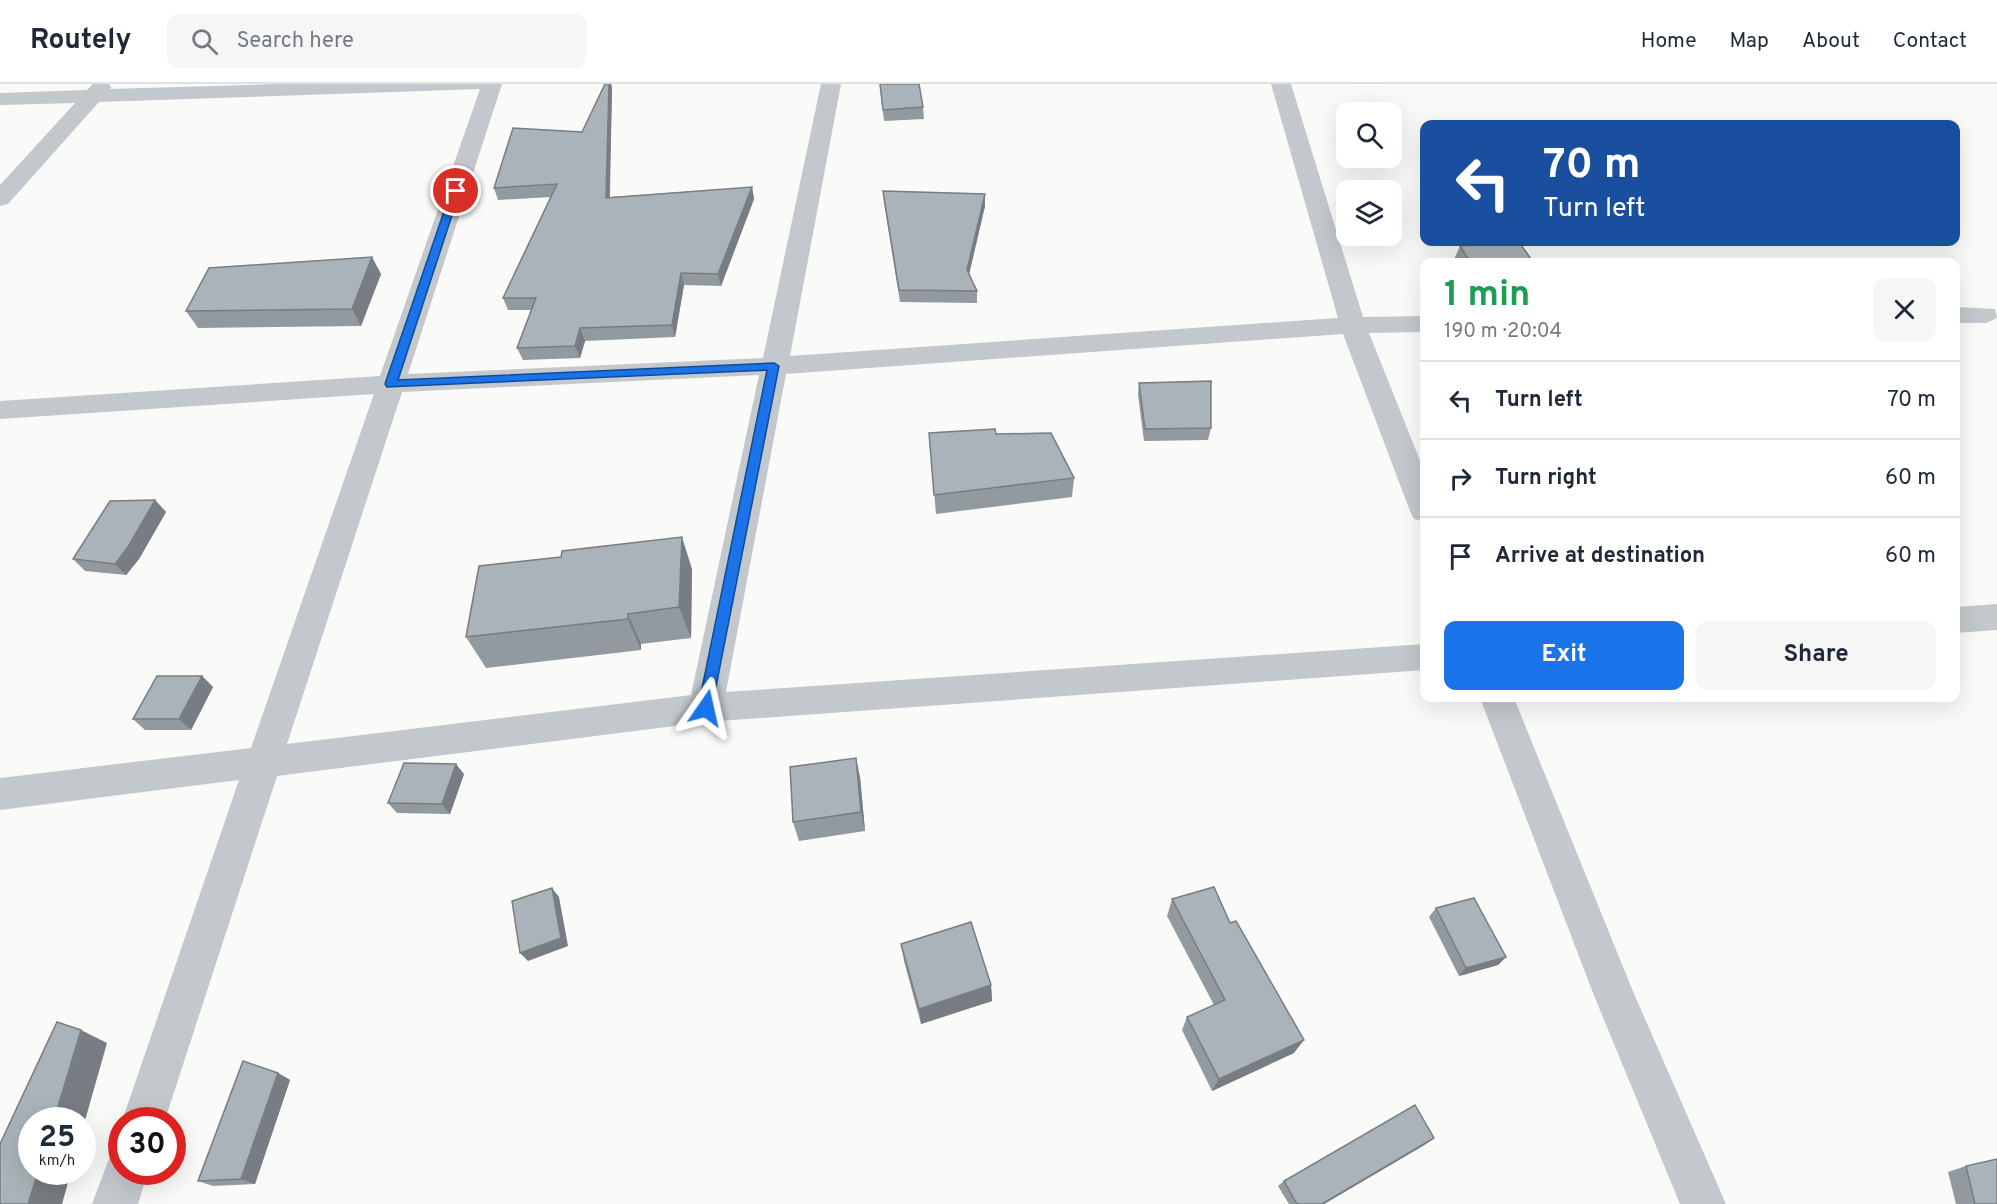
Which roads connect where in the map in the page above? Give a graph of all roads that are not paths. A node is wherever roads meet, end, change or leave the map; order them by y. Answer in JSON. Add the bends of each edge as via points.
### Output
{"nodes":[{"id":1,"x":474,"y":84,"type":"edge"},
{"id":2,"x":492,"y":84,"type":"edge"},
{"id":3,"x":831,"y":84,"type":"edge"},
{"id":4,"x":1281,"y":84,"type":"edge"},
{"id":5,"x":98,"y":90,"type":"edge"},
{"id":6,"x":0,"y":99,"type":"edge"},
{"id":7,"x":0,"y":199,"type":"edge"},
{"id":8,"x":1960,"y":315,"type":"edge"},
{"id":9,"x":1986,"y":315,"type":"dead end"},
{"id":10,"x":1420,"y":324,"type":"edge"},
{"id":11,"x":1353,"y":325,"type":"junction"},
{"id":12,"x":774,"y":366,"type":"junction"},
{"id":13,"x":391,"y":384,"type":"junction"},
{"id":14,"x":0,"y":410,"type":"edge"},
{"id":15,"x":1420,"y":498,"type":"edge"},
{"id":16,"x":1997,"y":617,"type":"edge"},
{"id":17,"x":1960,"y":620,"type":"edge"},
{"id":18,"x":1420,"y":657,"type":"edge"},
{"id":19,"x":1499,"y":702,"type":"edge"},
{"id":20,"x":706,"y":708,"type":"junction"},
{"id":21,"x":264,"y":762,"type":"junction"},
{"id":22,"x":0,"y":794,"type":"edge"},
{"id":23,"x":147,"y":1107,"type":"edge"},
{"id":24,"x":122,"y":1185,"type":"edge"},
{"id":25,"x":115,"y":1204,"type":"edge"},
{"id":26,"x":1703,"y":1204,"type":"edge"}],
"edges":[{"from":1,"to":5,"type":"street"},
{"from":2,"to":13,"type":"street"},
{"from":3,"to":12,"type":"street"},
{"from":4,"to":11,"type":"street"},
{"from":5,"to":6,"type":"street"},
{"from":5,"to":7,"type":"street"},
{"from":8,"to":9,"type":"street"},
{"from":10,"to":11,"type":"street"},
{"from":11,"to":12,"type":"street"},
{"from":11,"to":15,"type":"street"},
{"from":12,"to":13,"type":"street"},
{"from":12,"to":20,"type":"street"},
{"from":13,"to":14,"type":"street"},
{"from":13,"to":21,"type":"street"},
{"from":16,"to":17,"type":"street"},
{"from":18,"to":20,"type":"street"},
{"from":19,"to":26,"type":"street","via":[[1615,998]]},
{"from":20,"to":21,"type":"street"},
{"from":21,"to":22,"type":"street"},
{"from":21,"to":23,"type":"street"},
{"from":24,"to":25,"type":"street"}]}
